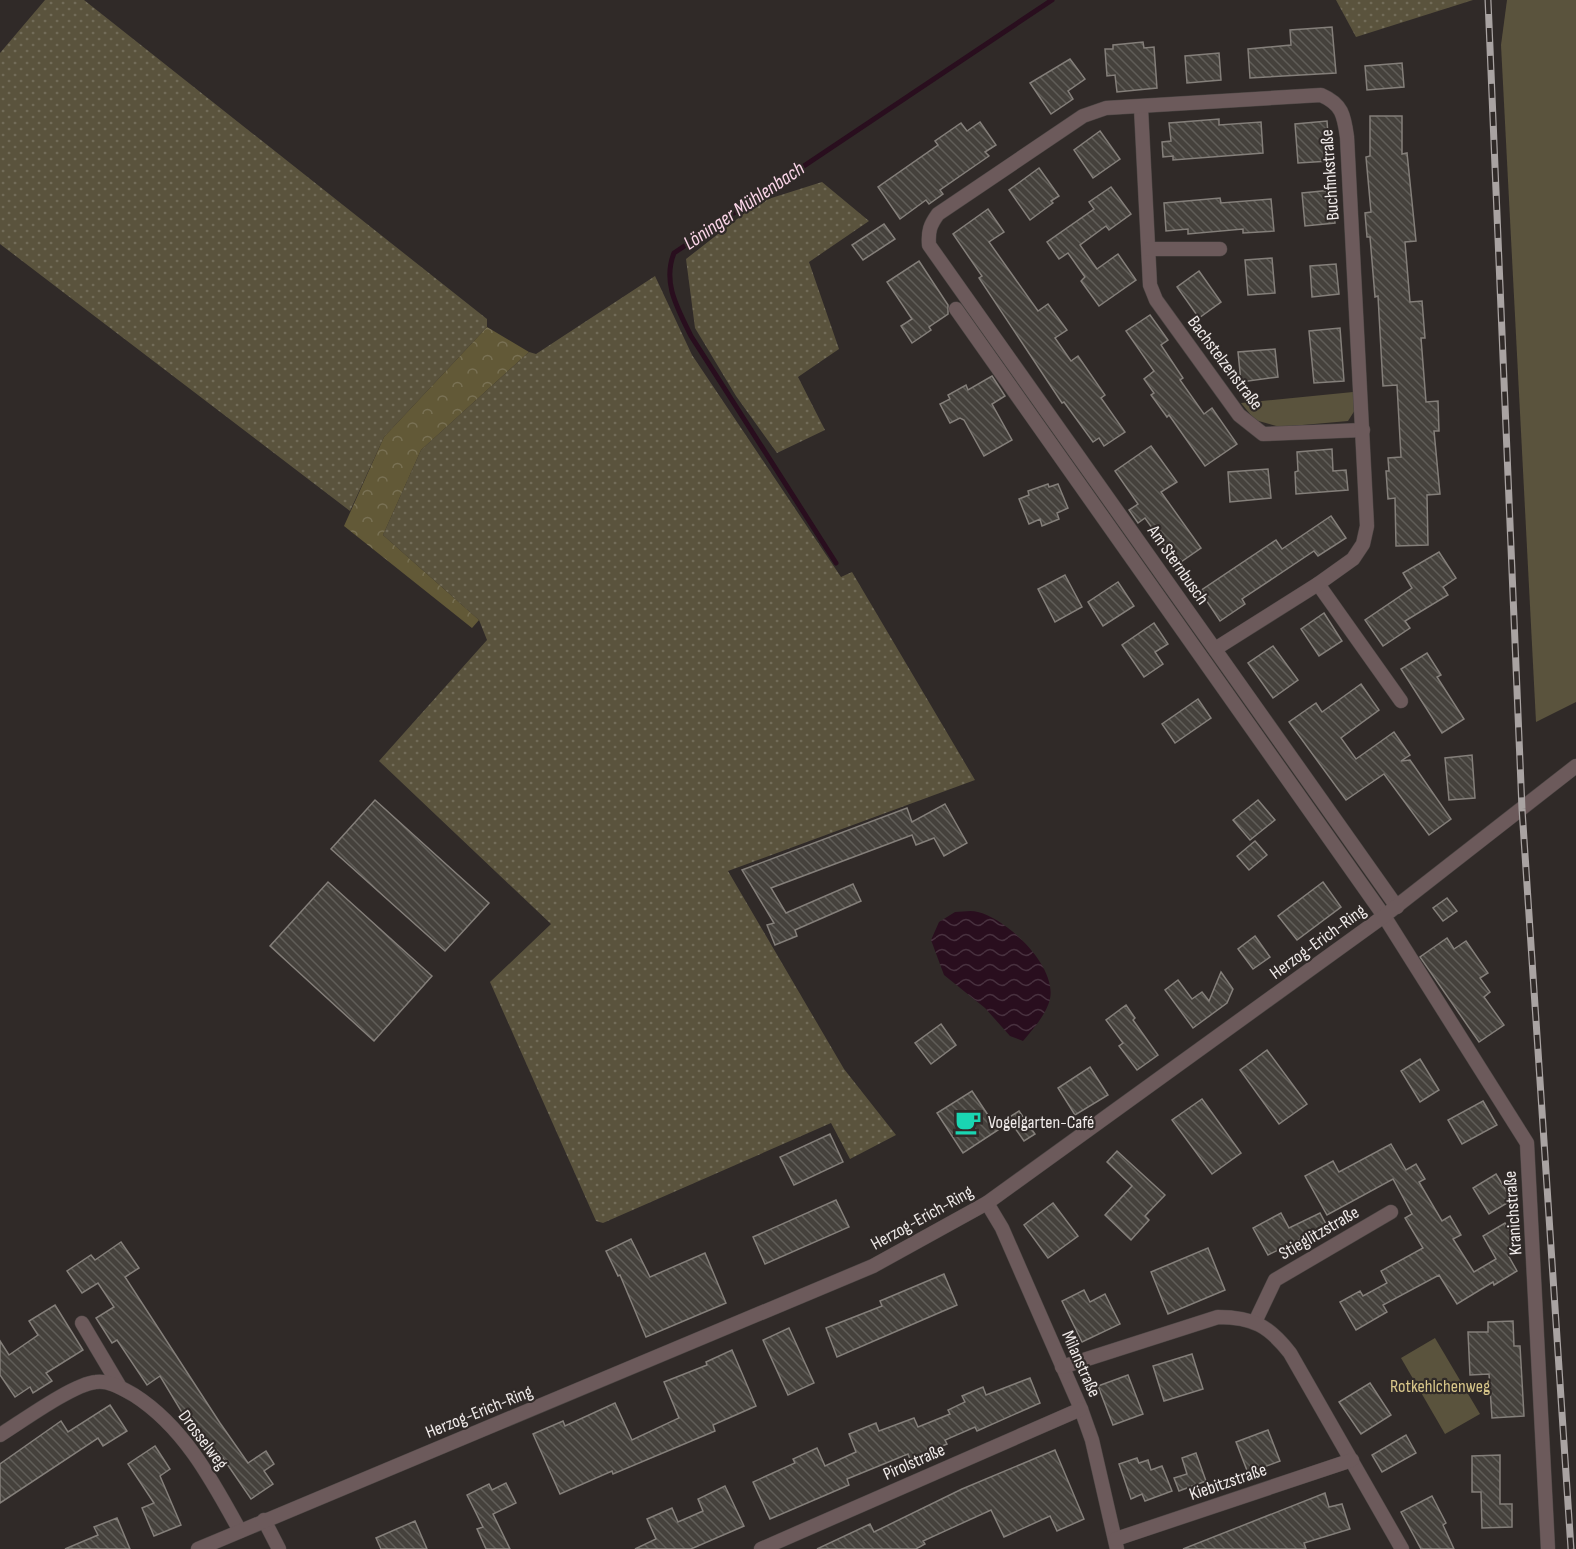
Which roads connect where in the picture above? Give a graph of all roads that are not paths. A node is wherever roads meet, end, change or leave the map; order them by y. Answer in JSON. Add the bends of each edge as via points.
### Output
{"nodes":[{"id":1,"x":1141,"y":108,"type":"junction"},
{"id":2,"x":929,"y":245,"type":"joint"},
{"id":3,"x":1149,"y":249,"type":"junction"},
{"id":4,"x":1220,"y":249,"type":"dead end"},
{"id":5,"x":956,"y":309,"type":"dead end"},
{"id":6,"x":1363,"y":430,"type":"junction"},
{"id":7,"x":1318,"y":584,"type":"junction"},
{"id":8,"x":1215,"y":649,"type":"junction"},
{"id":9,"x":1401,"y":701,"type":"dead end"},
{"id":10,"x":1576,"y":766,"type":"edge"},
{"id":11,"x":1396,"y":907,"type":"junction"},
{"id":12,"x":1384,"y":916,"type":"junction"},
{"id":13,"x":987,"y":1203,"type":"junction"},
{"id":14,"x":1390,"y":1212,"type":"dead end"},
{"id":15,"x":1255,"y":1322,"type":"junction"},
{"id":16,"x":82,"y":1323,"type":"dead end"},
{"id":17,"x":1062,"y":1367,"type":"junction"},
{"id":18,"x":120,"y":1387,"type":"junction"},
{"id":19,"x":1081,"y":1409,"type":"junction"},
{"id":20,"x":0,"y":1435,"type":"edge"},
{"id":21,"x":1352,"y":1460,"type":"junction"},
{"id":22,"x":264,"y":1520,"type":"junction"},
{"id":23,"x":240,"y":1531,"type":"junction"},
{"id":24,"x":1117,"y":1544,"type":"edge"},
{"id":25,"x":198,"y":1549,"type":"edge"},
{"id":26,"x":279,"y":1549,"type":"edge"},
{"id":27,"x":761,"y":1549,"type":"edge"},
{"id":28,"x":1402,"y":1549,"type":"edge"},
{"id":29,"x":1548,"y":1549,"type":"edge"}],
"edges":[{"from":1,"to":2,"type":"street","name":"Buchfinkstraße","via":[[1106,108],[1083,116],[1049,137],[938,214],[929,226]]},
{"from":1,"to":3,"type":"street","name":"Bachstelzenstraße"},
{"from":1,"to":6,"type":"street","name":"Buchfinkstraße","via":[[1321,95],[1335,101],[1345,118],[1347,137]]},
{"from":2,"to":8,"type":"street","name":"Am Sternbusch"},
{"from":3,"to":4,"type":"street"},
{"from":3,"to":6,"type":"street","name":"Bachstelzenstraße","via":[[1150,285],[1155,300],[1250,425],[1263,434],[1285,435]]},
{"from":5,"to":12,"type":"street","name":"Am Sternbusch"},
{"from":6,"to":7,"type":"street","name":"Buchfinkstraße","via":[[1367,526],[1362,544],[1353,559]]},
{"from":7,"to":8,"type":"street","name":"Buchfinkstraße"},
{"from":7,"to":9,"type":"street"},
{"from":8,"to":11,"type":"street","name":"Am Sternbusch"},
{"from":10,"to":11,"type":"street","name":"Herzog-Erich-Ring"},
{"from":11,"to":12,"type":"street","name":"Herzog-Erich-Ring"},
{"from":12,"to":13,"type":"street","name":"Herzog-Erich-Ring"},
{"from":12,"to":29,"type":"street","name":"Kranichstraße","via":[[1527,1143]]},
{"from":13,"to":17,"type":"street","name":"Milanstraße","via":[[1002,1228]]},
{"from":13,"to":22,"type":"street","name":"Herzog-Erich-Ring","via":[[873,1266]]},
{"from":14,"to":15,"type":"street","name":"Stieglitzstraße","via":[[1275,1280]]},
{"from":15,"to":17,"type":"street","via":[[1241,1317],[1196,1322]]},
{"from":15,"to":21,"type":"street","via":[[1278,1337],[1290,1353]]},
{"from":16,"to":18,"type":"street","name":"Drosselweg"},
{"from":17,"to":19,"type":"street","name":"Milanstraße"},
{"from":18,"to":20,"type":"street","name":"Drosselweg","via":[[96,1382],[58,1397]]},
{"from":18,"to":23,"type":"street","name":"Drosselweg","via":[[153,1407],[182,1437],[207,1471]]},
{"from":19,"to":24,"type":"street","name":"Milanstraße"},
{"from":19,"to":27,"type":"street","name":"Pirolstraße"},
{"from":21,"to":24,"type":"street","name":"Kiebitzstraße"},
{"from":21,"to":28,"type":"street"},
{"from":22,"to":23,"type":"street","name":"Herzog-Erich-Ring"},
{"from":22,"to":26,"type":"street"},
{"from":23,"to":25,"type":"street","name":"Herzog-Erich-Ring"}]}
